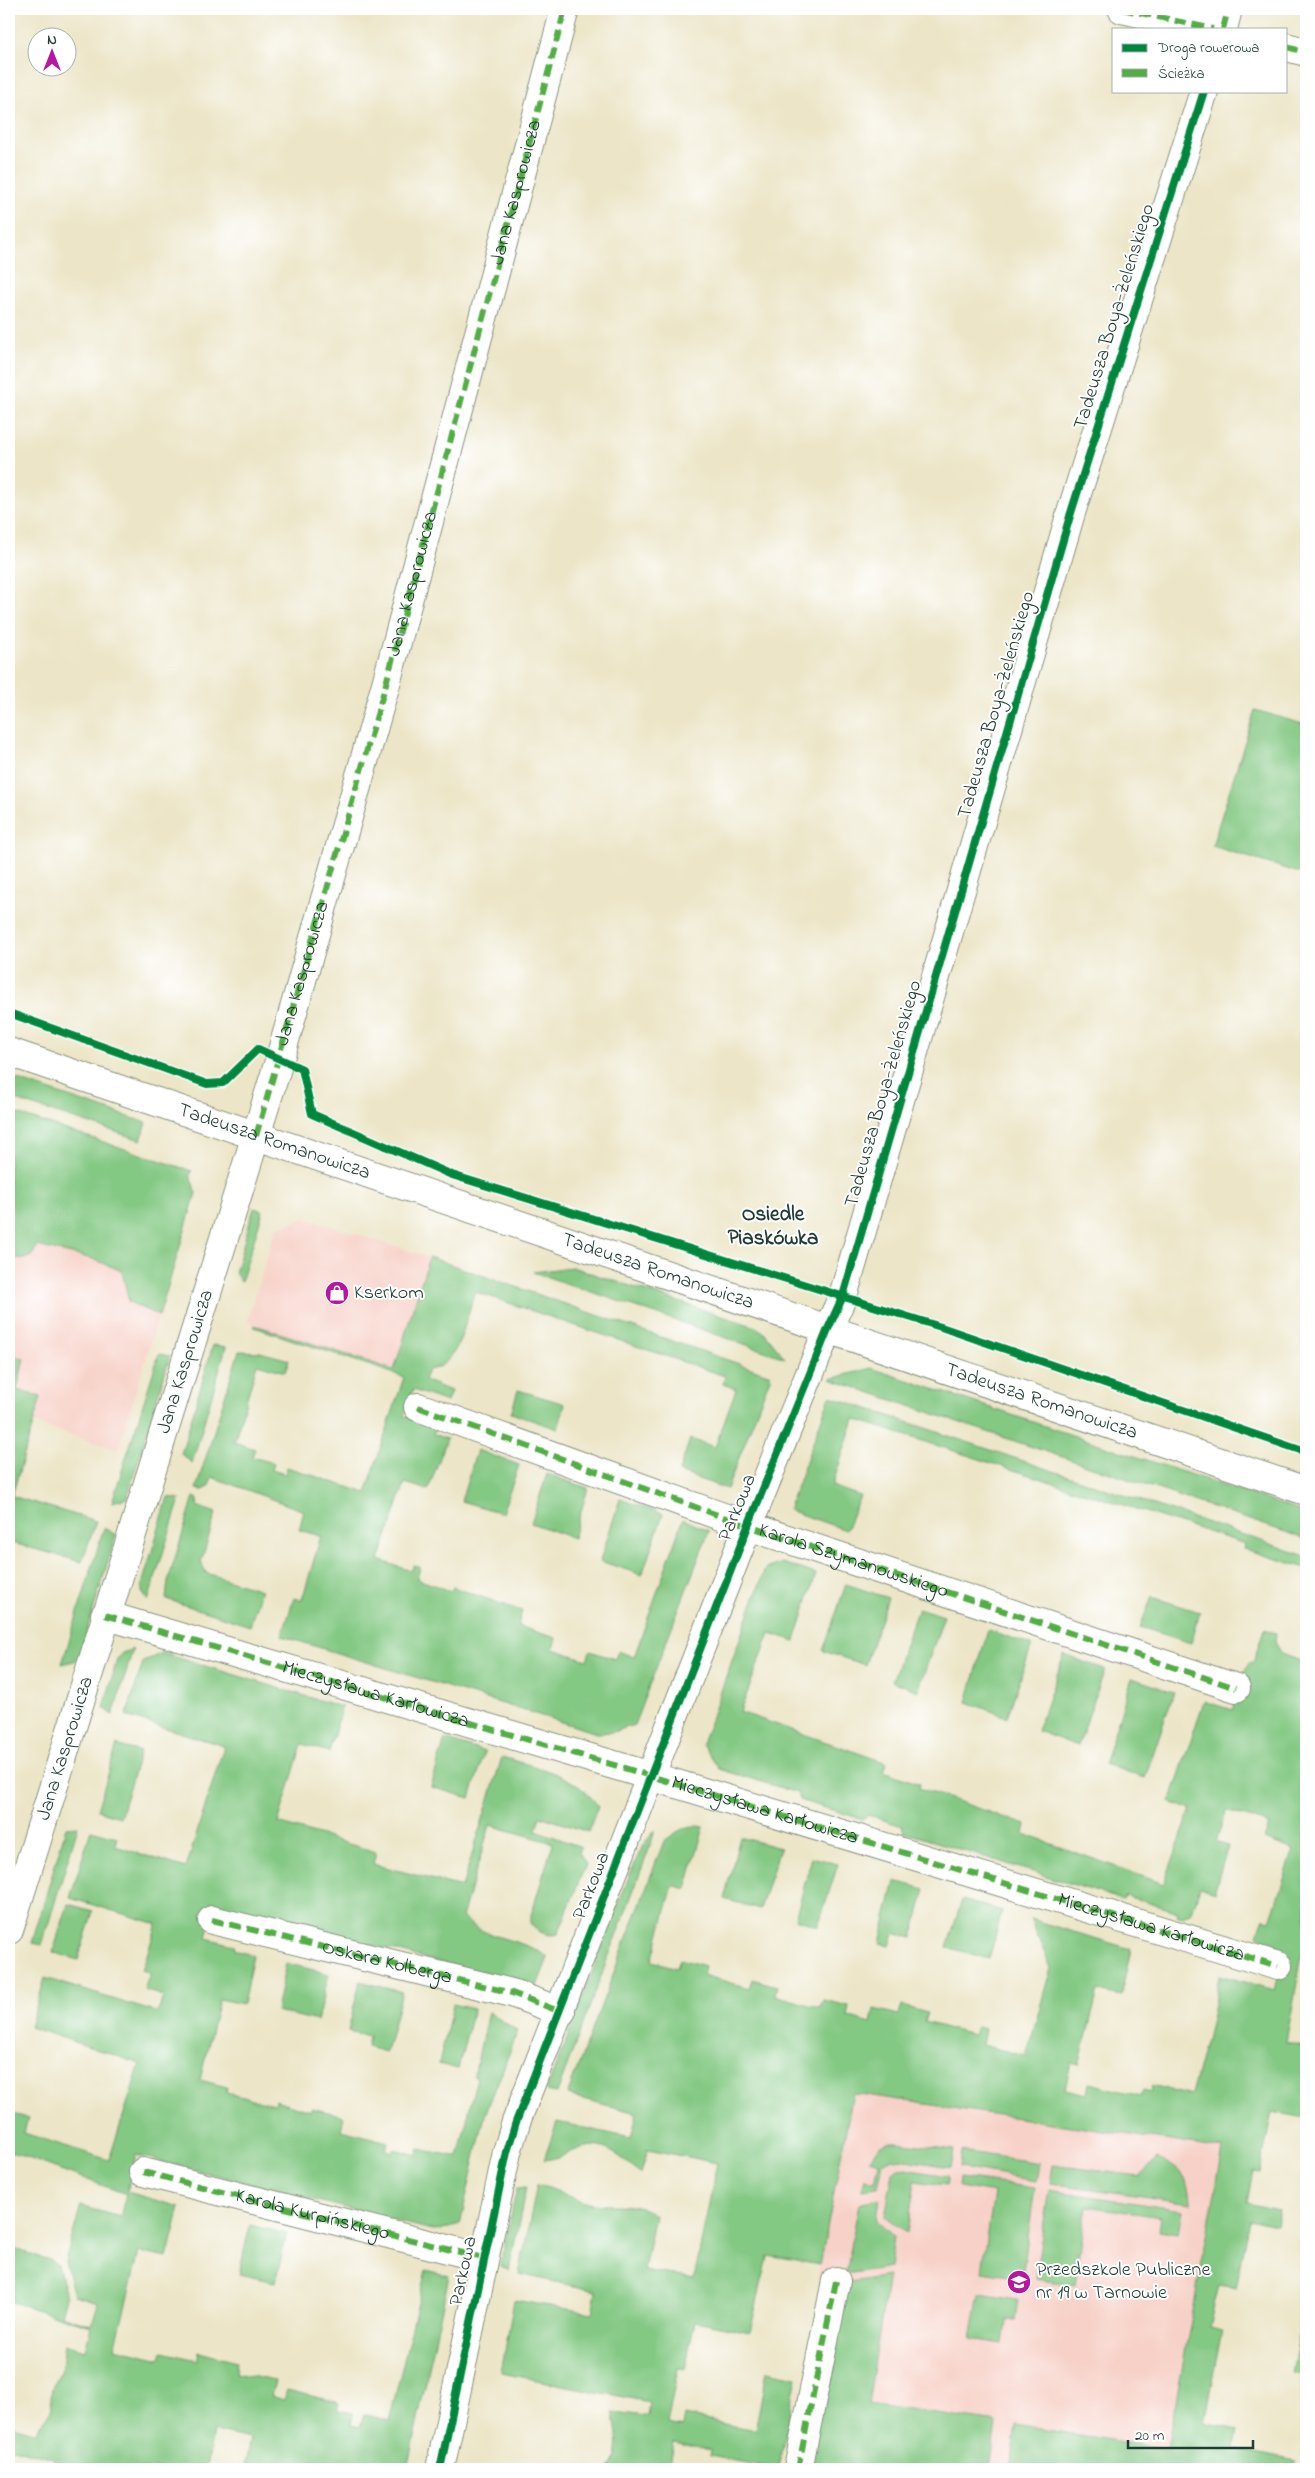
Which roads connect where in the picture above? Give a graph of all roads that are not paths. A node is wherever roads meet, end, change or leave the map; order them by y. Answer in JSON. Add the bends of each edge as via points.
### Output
{"nodes":[{"id":1,"x":565,"y":9,"type":"edge"},
{"id":2,"x":1122,"y":9,"type":"edge"},
{"id":3,"x":1228,"y":9,"type":"edge"},
{"id":4,"x":1208,"y":28,"type":"edge"},
{"id":5,"x":1223,"y":28,"type":"edge"},
{"id":6,"x":1288,"y":48,"type":"edge"},
{"id":7,"x":1306,"y":52,"type":"edge"},
{"id":8,"x":1204,"y":92,"type":"edge"},
{"id":9,"x":9,"y":1052,"type":"edge"},
{"id":10,"x":256,"y":1136,"type":"junction"},
{"id":11,"x":828,"y":1329,"type":"junction"},
{"id":12,"x":418,"y":1407,"type":"dead end"},
{"id":13,"x":1306,"y":1491,"type":"edge"},
{"id":14,"x":748,"y":1526,"type":"junction"},
{"id":15,"x":105,"y":1615,"type":"junction"},
{"id":16,"x":1236,"y":1688,"type":"dead end"},
{"id":17,"x":652,"y":1776,"type":"junction"},
{"id":18,"x":212,"y":1920,"type":"dead end"},
{"id":19,"x":9,"y":1930,"type":"edge"},
{"id":20,"x":1278,"y":1966,"type":"dead end"},
{"id":21,"x":561,"y":2012,"type":"junction"},
{"id":22,"x":143,"y":2172,"type":"dead end"},
{"id":23,"x":483,"y":2258,"type":"junction"},
{"id":24,"x":836,"y":2281,"type":"dead end"},
{"id":25,"x":440,"y":2469,"type":"edge"},
{"id":26,"x":798,"y":2469,"type":"edge"}],
"edges":[{"from":1,"to":10,"type":"street","name":"Jana Kasprowicza","via":[[387,680]]},
{"from":2,"to":4,"type":"street"},
{"from":3,"to":5,"type":"street"},
{"from":6,"to":7,"type":"street"},
{"from":8,"to":11,"type":"street","name":"Tadeusza Boya-Żeleńskiego","via":[[1070,516],[843,1296]]},
{"from":9,"to":10,"type":"street","name":"Tadeusza Romanowicza"},
{"from":10,"to":11,"type":"street","name":"Tadeusza Romanowicza"},
{"from":10,"to":15,"type":"street","name":"Jana Kasprowicza"},
{"from":11,"to":13,"type":"street","name":"Tadeusza Romanowicza"},
{"from":11,"to":14,"type":"street","name":"Parkowa"},
{"from":12,"to":14,"type":"street","name":"Karola Szymanowskiego"},
{"from":14,"to":16,"type":"street","name":"Karola Szymanowskiego"},
{"from":14,"to":17,"type":"street","name":"Parkowa"},
{"from":15,"to":17,"type":"street","name":"Mieczysława Karłowicza"},
{"from":15,"to":19,"type":"street","name":"Jana Kasprowicza"},
{"from":17,"to":20,"type":"street","name":"Mieczysława Karłowicza"},
{"from":17,"to":21,"type":"street","name":"Parkowa"},
{"from":18,"to":21,"type":"street","name":"Oskara Kolberga","via":[[512,1993]]},
{"from":21,"to":23,"type":"street","name":"Parkowa","via":[[516,2122]]},
{"from":22,"to":23,"type":"street","name":"Karola Kurpińskiego"},
{"from":23,"to":25,"type":"street","name":"Parkowa"},
{"from":24,"to":26,"type":"street"}]}
